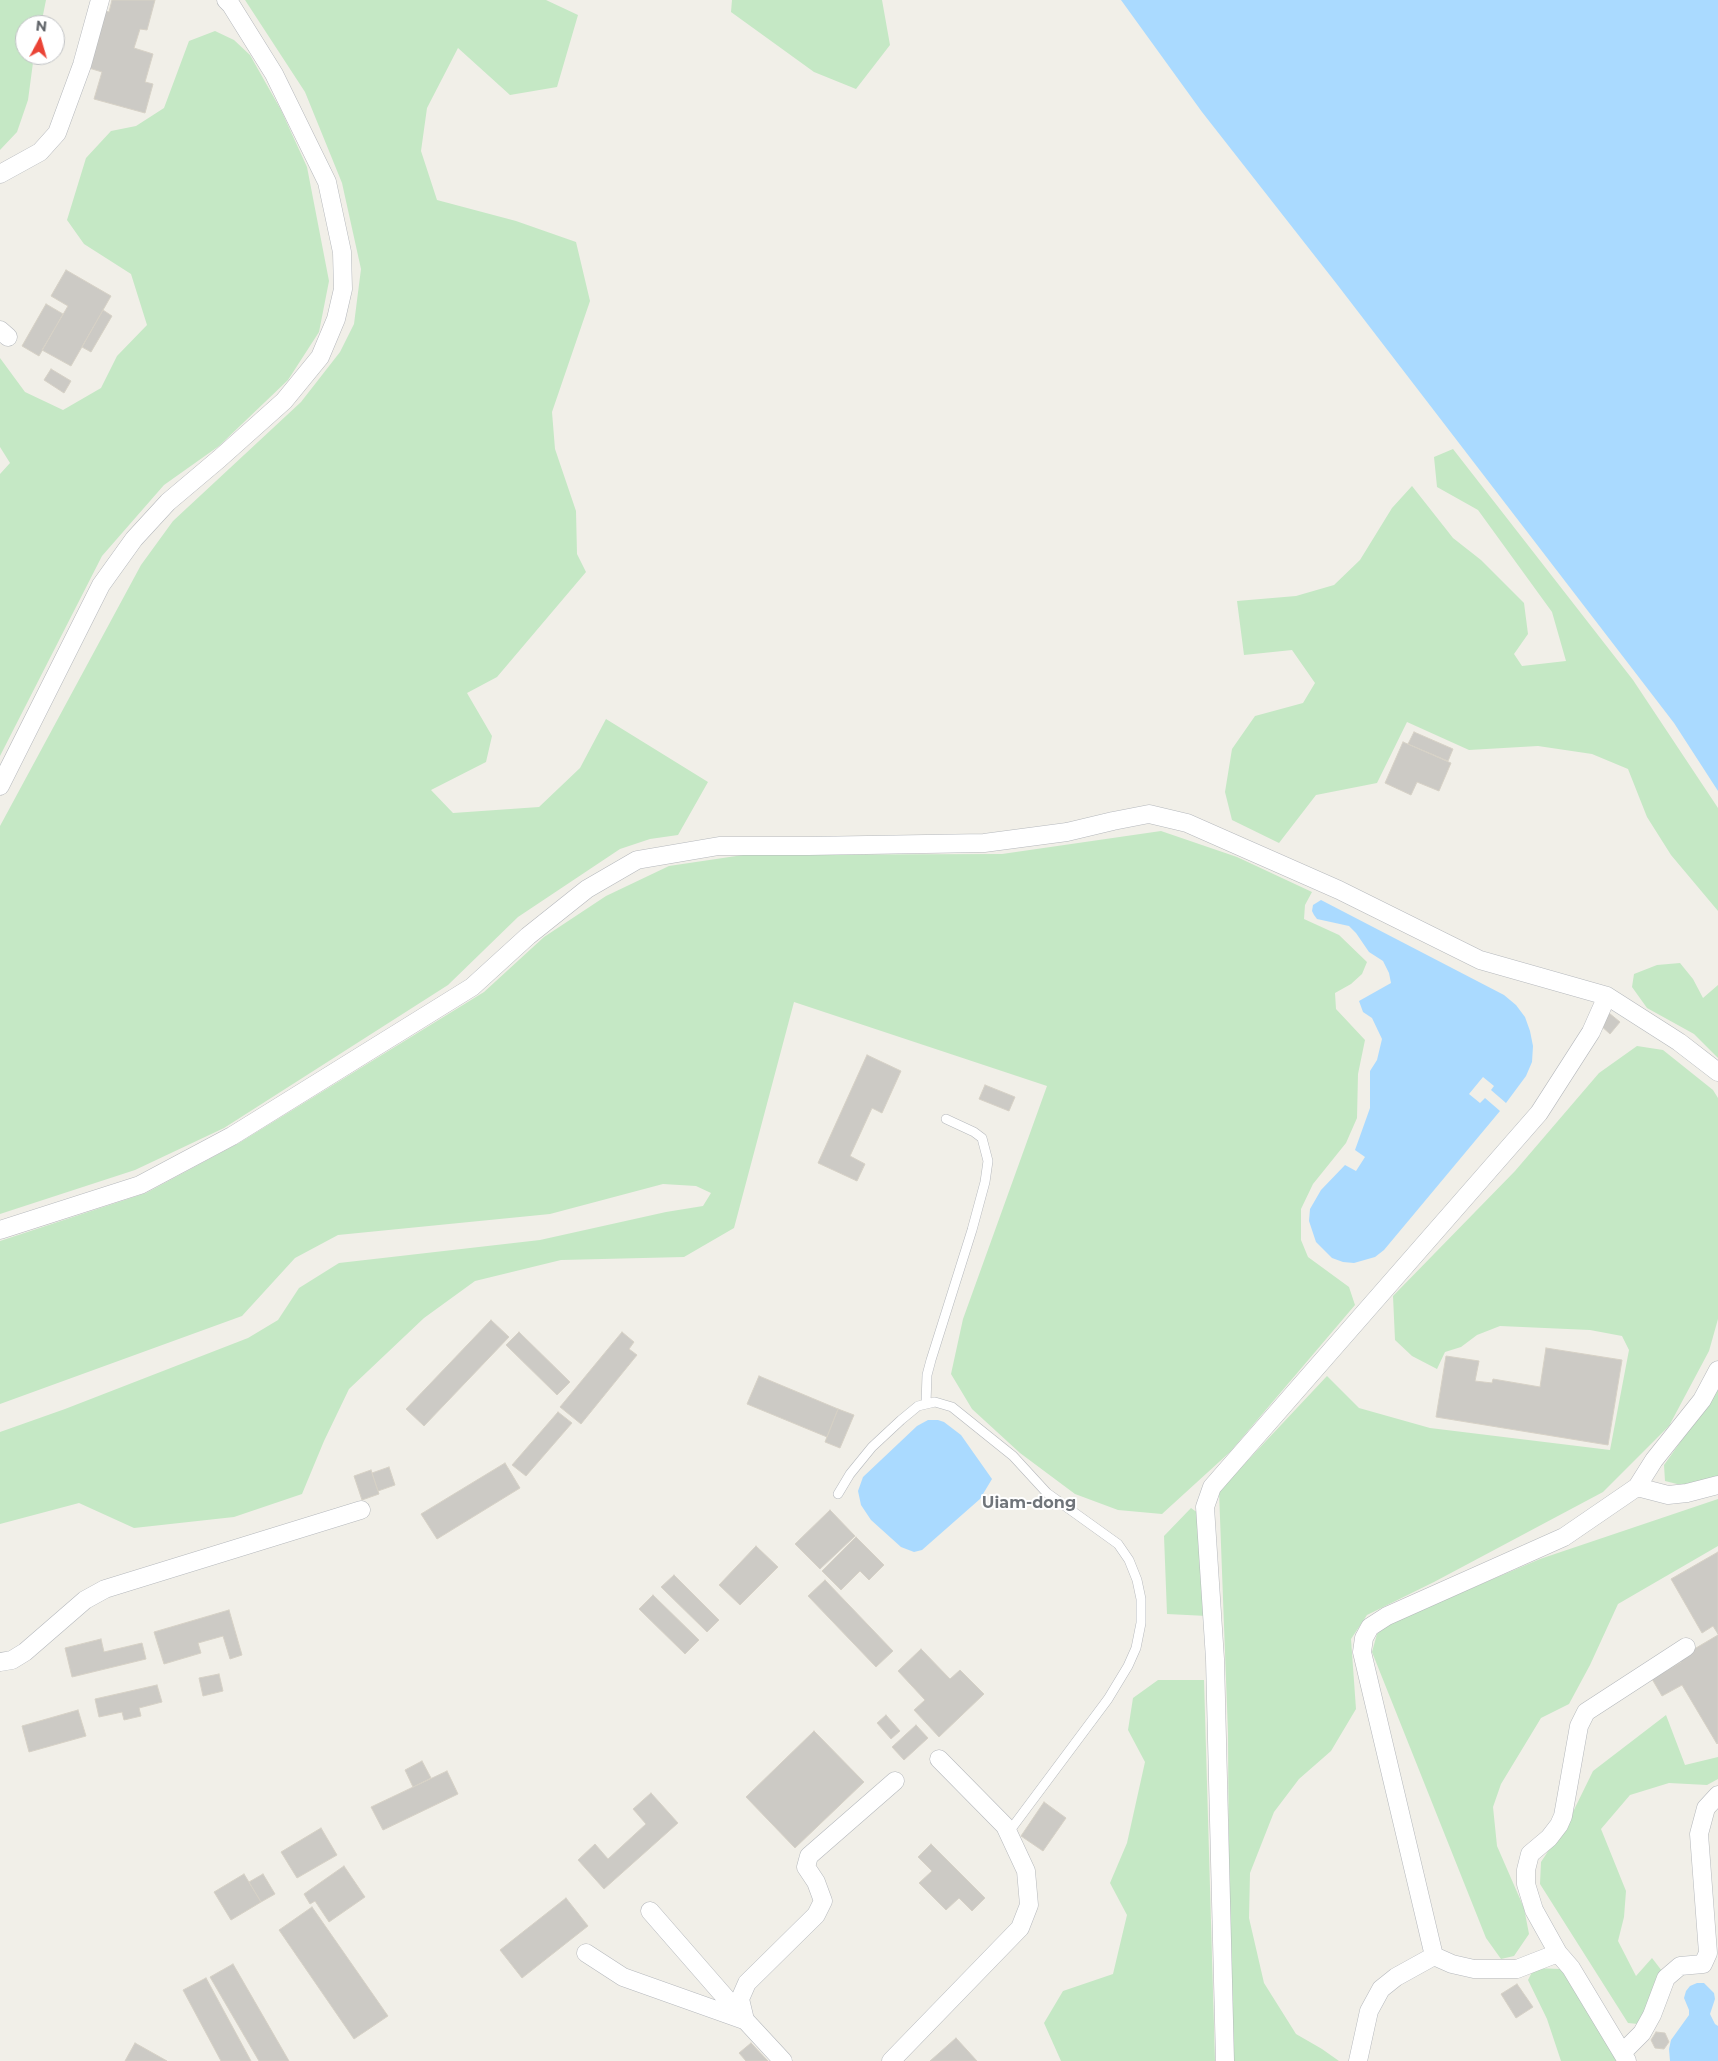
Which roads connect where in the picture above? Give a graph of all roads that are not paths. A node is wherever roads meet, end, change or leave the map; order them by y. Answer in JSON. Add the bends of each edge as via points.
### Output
{"nodes":[{"id":1,"x":100,"y":0,"type":"edge"},
{"id":2,"x":226,"y":0,"type":"edge"},
{"id":3,"x":0,"y":174,"type":"edge"},
{"id":4,"x":0,"y":786,"type":"edge"},
{"id":5,"x":1607,"y":996,"type":"junction"},
{"id":6,"x":1718,"y":1072,"type":"edge"},
{"id":7,"x":946,"y":1119,"type":"dead end"},
{"id":8,"x":0,"y":1230,"type":"edge"},
{"id":9,"x":1718,"y":1370,"type":"edge"},
{"id":10,"x":926,"y":1403,"type":"junction"},
{"id":11,"x":1718,"y":1485,"type":"edge"},
{"id":12,"x":1637,"y":1487,"type":"junction"},
{"id":13,"x":838,"y":1494,"type":"dead end"},
{"id":14,"x":361,"y":1510,"type":"dead end"},
{"id":15,"x":1686,"y":1647,"type":"dead end"},
{"id":16,"x":0,"y":1662,"type":"edge"},
{"id":17,"x":938,"y":1759,"type":"dead end"},
{"id":18,"x":895,"y":1781,"type":"dead end"},
{"id":19,"x":1718,"y":1795,"type":"edge"},
{"id":20,"x":1008,"y":1833,"type":"junction"},
{"id":21,"x":650,"y":1911,"type":"dead end"},
{"id":22,"x":586,"y":1953,"type":"dead end"},
{"id":23,"x":1558,"y":1953,"type":"junction"},
{"id":24,"x":1434,"y":1956,"type":"junction"},
{"id":25,"x":744,"y":2020,"type":"junction"},
{"id":26,"x":1624,"y":2057,"type":"edge"},
{"id":27,"x":783,"y":2061,"type":"edge"},
{"id":28,"x":891,"y":2061,"type":"edge"},
{"id":29,"x":1225,"y":2061,"type":"edge"},
{"id":30,"x":1358,"y":2061,"type":"edge"}],
"edges":[{"from":1,"to":3,"type":"street","via":[[82,65],[57,133],[40,152]]},
{"from":2,"to":4,"type":"street","via":[[274,74],[327,182],[342,252],[343,289],[336,319],[320,357],[284,401],[168,502],[134,539],[101,585]]},
{"from":5,"to":6,"type":"street","via":[[1679,1042]]},
{"from":5,"to":8,"type":"street","via":[[1480,960],[1339,890],[1236,844],[1187,823],[1149,814],[1067,832],[984,843],[719,846],[637,860],[587,889],[472,987],[232,1136],[140,1185]]},
{"from":5,"to":29,"type":"street","via":[[1591,1032],[1540,1113],[1212,1487],[1205,1507],[1215,1659]]},
{"from":7,"to":10,"type":"lane","via":[[982,1138],[988,1161],[972,1230],[930,1360]]},
{"from":9,"to":12,"type":"street","via":[[1702,1400],[1654,1460]]},
{"from":10,"to":13,"type":"lane","via":[[901,1420],[872,1447]]},
{"from":10,"to":20,"type":"lane","via":[[952,1407],[1013,1456],[1047,1492],[1118,1544],[1138,1580],[1141,1624],[1128,1666],[1108,1699]]},
{"from":11,"to":12,"type":"street","via":[[1668,1495]]},
{"from":12,"to":24,"type":"street","via":[[1564,1537],[1387,1616],[1370,1627],[1364,1638],[1362,1652]]},
{"from":14,"to":16,"type":"street","via":[[106,1589],[85,1600],[25,1652],[12,1660]]},
{"from":15,"to":23,"type":"street","via":[[1586,1712],[1581,1719],[1563,1816],[1549,1838],[1530,1854],[1526,1870],[1526,1884],[1534,1910]]},
{"from":17,"to":20,"type":"street","via":[[1005,1826]]},
{"from":18,"to":25,"type":"street","via":[[809,1856],[806,1867],[823,1901],[816,1915],[747,1983],[740,1999]]},
{"from":19,"to":26,"type":"street","via":[[1706,1808],[1699,1834],[1708,1953],[1703,1964],[1680,1966],[1666,1978],[1652,2015]]},
{"from":20,"to":28,"type":"street","via":[[1026,1871],[1029,1905],[1020,1928]]},
{"from":21,"to":25,"type":"street"},
{"from":22,"to":25,"type":"street","via":[[623,1977]]},
{"from":23,"to":24,"type":"street","via":[[1517,1969],[1490,1970],[1452,1964]]},
{"from":23,"to":26,"type":"street","via":[[1571,1968]]},
{"from":24,"to":30,"type":"street","via":[[1381,1989],[1369,2011]]},
{"from":25,"to":27,"type":"street"}]}
